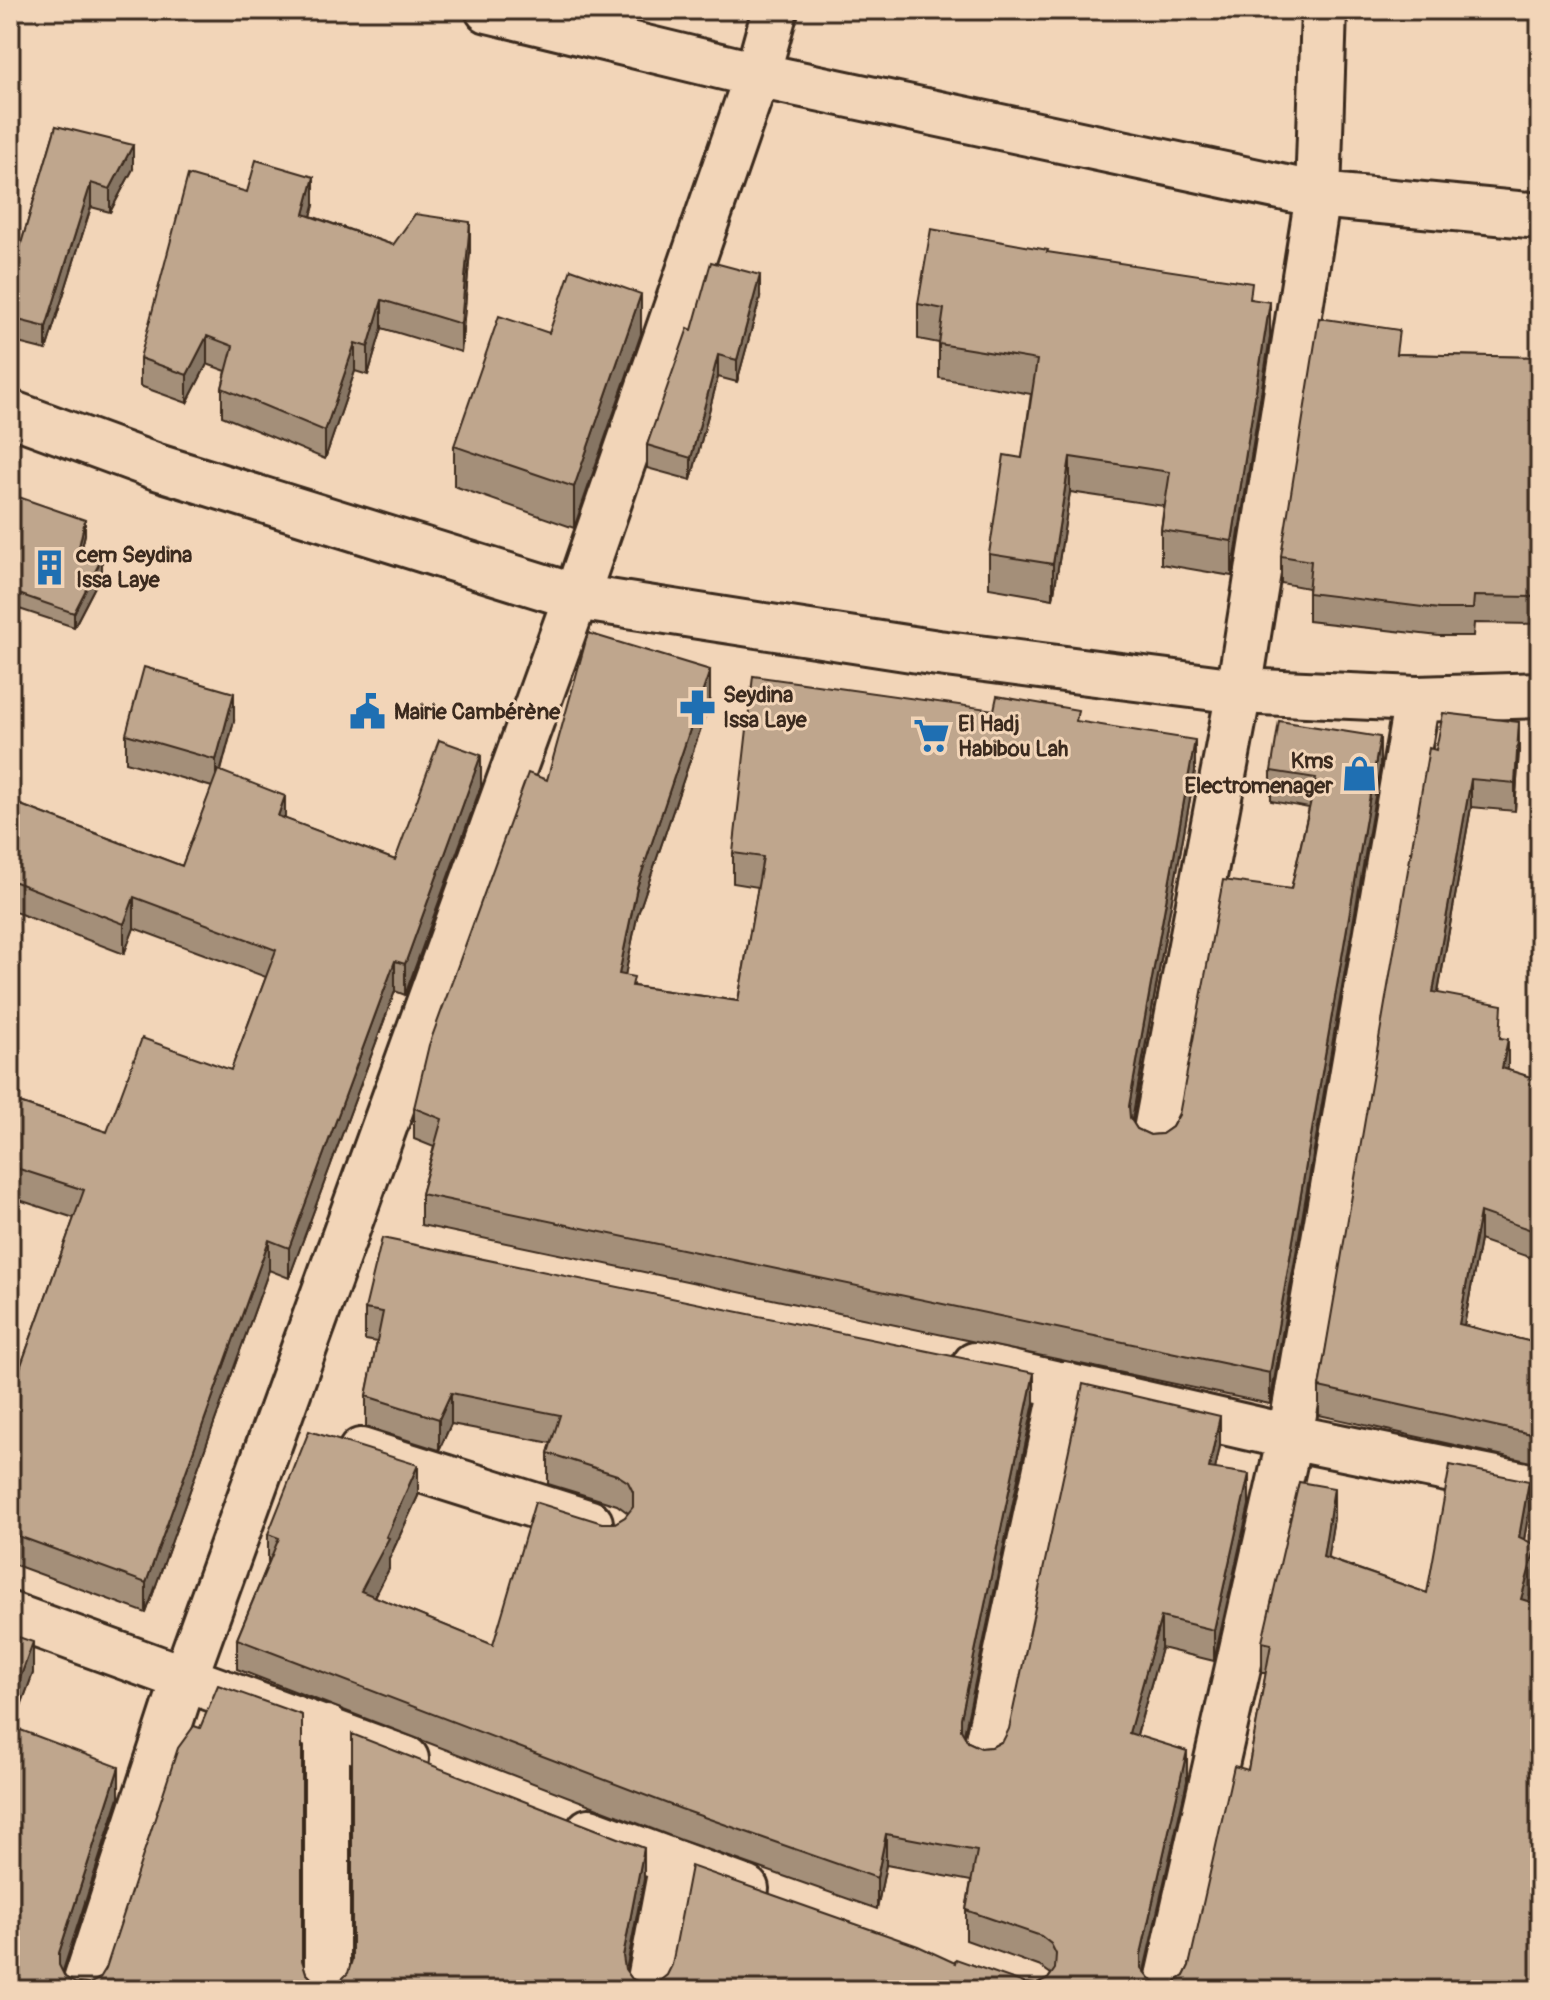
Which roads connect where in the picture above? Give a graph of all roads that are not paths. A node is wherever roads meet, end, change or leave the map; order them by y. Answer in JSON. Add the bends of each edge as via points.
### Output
{"nodes":[{"id":1,"x":488,"y":10,"type":"edge"},
{"id":2,"x":775,"y":10,"type":"edge"},
{"id":3,"x":1324,"y":10,"type":"edge"},
{"id":4,"x":757,"y":75,"type":"junction"},
{"id":5,"x":1318,"y":195,"type":"junction"},
{"id":6,"x":1540,"y":216,"type":"edge"},
{"id":7,"x":10,"y":413,"type":"edge"},
{"id":8,"x":576,"y":597,"type":"junction"},
{"id":9,"x":1239,"y":691,"type":"junction"},
{"id":10,"x":1540,"y":695,"type":"edge"},
{"id":11,"x":1417,"y":699,"type":"junction"},
{"id":12,"x":1154,"y":1141,"type":"edge"},
{"id":13,"x":939,"y":1358,"type":"edge"},
{"id":14,"x":1064,"y":1384,"type":"junction"},
{"id":15,"x":304,"y":1433,"type":"junction"},
{"id":16,"x":1290,"y":1437,"type":"junction"},
{"id":17,"x":1540,"y":1488,"type":"edge"},
{"id":18,"x":609,"y":1529,"type":"edge"},
{"id":19,"x":10,"y":1615,"type":"edge"},
{"id":20,"x":185,"y":1677,"type":"junction"},
{"id":21,"x":327,"y":1728,"type":"junction"},
{"id":22,"x":985,"y":1754,"type":"edge"},
{"id":23,"x":442,"y":1773,"type":"edge"},
{"id":24,"x":557,"y":1818,"type":"edge"},
{"id":25,"x":672,"y":1863,"type":"junction"},
{"id":26,"x":777,"y":1900,"type":"edge"},
{"id":27,"x":83,"y":1990,"type":"edge"},
{"id":28,"x":327,"y":1990,"type":"edge"},
{"id":29,"x":648,"y":1990,"type":"edge"},
{"id":30,"x":1165,"y":1990,"type":"edge"}],
"edges":[{"from":1,"to":4,"type":"street"},
{"from":2,"to":4,"type":"street"},
{"from":3,"to":5,"type":"street"},
{"from":4,"to":5,"type":"street"},
{"from":4,"to":8,"type":"street"},
{"from":5,"to":6,"type":"street"},
{"from":5,"to":9,"type":"street"},
{"from":7,"to":8,"type":"street","via":[[157,467]]},
{"from":8,"to":9,"type":"street","via":[[938,653]]},
{"from":8,"to":15,"type":"street","via":[[361,1238]]},
{"from":9,"to":11,"type":"street"},
{"from":9,"to":12,"type":"street"},
{"from":10,"to":11,"type":"street"},
{"from":11,"to":16,"type":"street"},
{"from":13,"to":14,"type":"street"},
{"from":14,"to":16,"type":"street"},
{"from":14,"to":22,"type":"street"},
{"from":15,"to":18,"type":"street"},
{"from":15,"to":20,"type":"street"},
{"from":16,"to":17,"type":"street"},
{"from":16,"to":30,"type":"street"},
{"from":19,"to":20,"type":"street"},
{"from":20,"to":21,"type":"street"},
{"from":20,"to":27,"type":"street"},
{"from":21,"to":23,"type":"street"},
{"from":21,"to":28,"type":"street"},
{"from":24,"to":25,"type":"street"},
{"from":25,"to":26,"type":"street"},
{"from":25,"to":29,"type":"street"}]}
